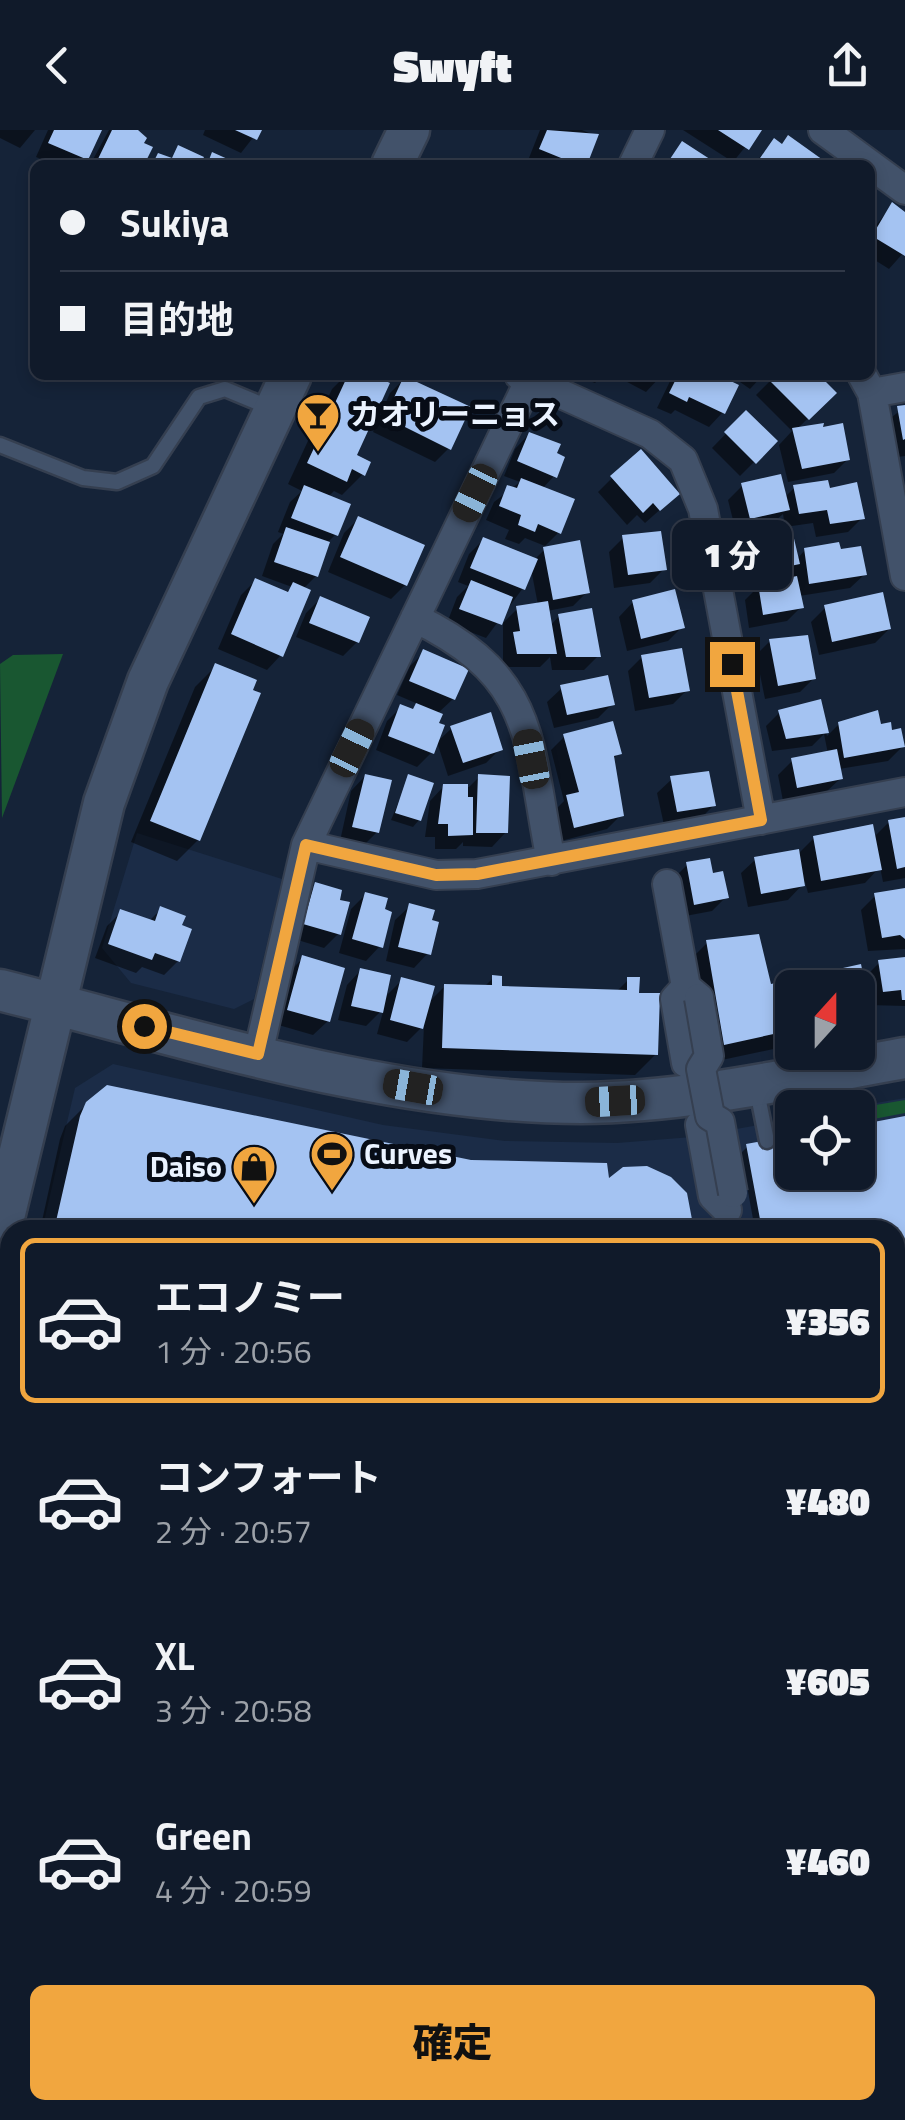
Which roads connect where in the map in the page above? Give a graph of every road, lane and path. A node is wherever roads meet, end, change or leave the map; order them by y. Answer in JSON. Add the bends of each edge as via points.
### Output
{"nodes":[{"id":1,"x":408,"y":130,"type":"edge"},
{"id":2,"x":650,"y":130,"type":"edge"},
{"id":3,"x":823,"y":130,"type":"edge"},
{"id":4,"x":394,"y":160,"type":"edge"},
{"id":5,"x":635,"y":160,"type":"edge"},
{"id":6,"x":864,"y":160,"type":"edge"},
{"id":7,"x":875,"y":168,"type":"edge"},
{"id":8,"x":905,"y":190,"type":"edge"},
{"id":9,"x":526,"y":380,"type":"edge"},
{"id":10,"x":533,"y":380,"type":"edge"},
{"id":11,"x":867,"y":384,"type":"edge"},
{"id":12,"x":905,"y":387,"type":"edge"},
{"id":13,"x":283,"y":392,"type":"edge"},
{"id":14,"x":0,"y":444,"type":"edge"},
{"id":15,"x":905,"y":576,"type":"edge"},
{"id":16,"x":415,"y":618,"type":"junction"},
{"id":17,"x":905,"y":792,"type":"edge"},
{"id":18,"x":761,"y":820,"type":"junction"},
{"id":19,"x":306,"y":845,"type":"junction"},
{"id":20,"x":551,"y":861,"type":"junction"},
{"id":21,"x":667,"y":884,"type":"dead end"},
{"id":22,"x":0,"y":990,"type":"edge"},
{"id":23,"x":53,"y":1004,"type":"junction"},
{"id":24,"x":258,"y":1054,"type":"junction"},
{"id":25,"x":905,"y":1058,"type":"edge"},
{"id":26,"x":756,"y":1085,"type":"junction"},
{"id":27,"x":767,"y":1141,"type":"dead end"},
{"id":28,"x":726,"y":1207,"type":"edge"},
{"id":29,"x":3,"y":1220,"type":"edge"}],
"edges":[{"from":1,"to":4,"type":"street"},
{"from":2,"to":5,"type":"street"},
{"from":3,"to":6,"type":"street"},
{"from":7,"to":8,"type":"street"},
{"from":9,"to":16,"type":"street"},
{"from":10,"to":18,"type":"street","via":[[650,434],[683,460],[703,509]]},
{"from":11,"to":12,"type":"street"},
{"from":11,"to":15,"type":"street"},
{"from":13,"to":14,"type":"lane","via":[[226,388],[199,397],[153,466],[117,482],[83,478]]},
{"from":13,"to":23,"type":"street","via":[[196,573],[125,744]]},
{"from":16,"to":19,"type":"street"},
{"from":16,"to":20,"type":"street","via":[[461,640],[511,692],[524,725]]},
{"from":17,"to":18,"type":"street"},
{"from":18,"to":20,"type":"street"},
{"from":19,"to":20,"type":"street","via":[[436,875]]},
{"from":19,"to":24,"type":"street"},
{"from":21,"to":28,"type":"street","bridge":true,"via":[[687,994],[709,1056],[701,1069],[710,1116],[720,1122]]},
{"from":22,"to":23,"type":"street"},
{"from":23,"to":24,"type":"street"},
{"from":23,"to":29,"type":"street"},
{"from":24,"to":26,"type":"street","via":[[502,1099],[632,1100]]},
{"from":25,"to":26,"type":"street"},
{"from":26,"to":27,"type":"lane"}]}
